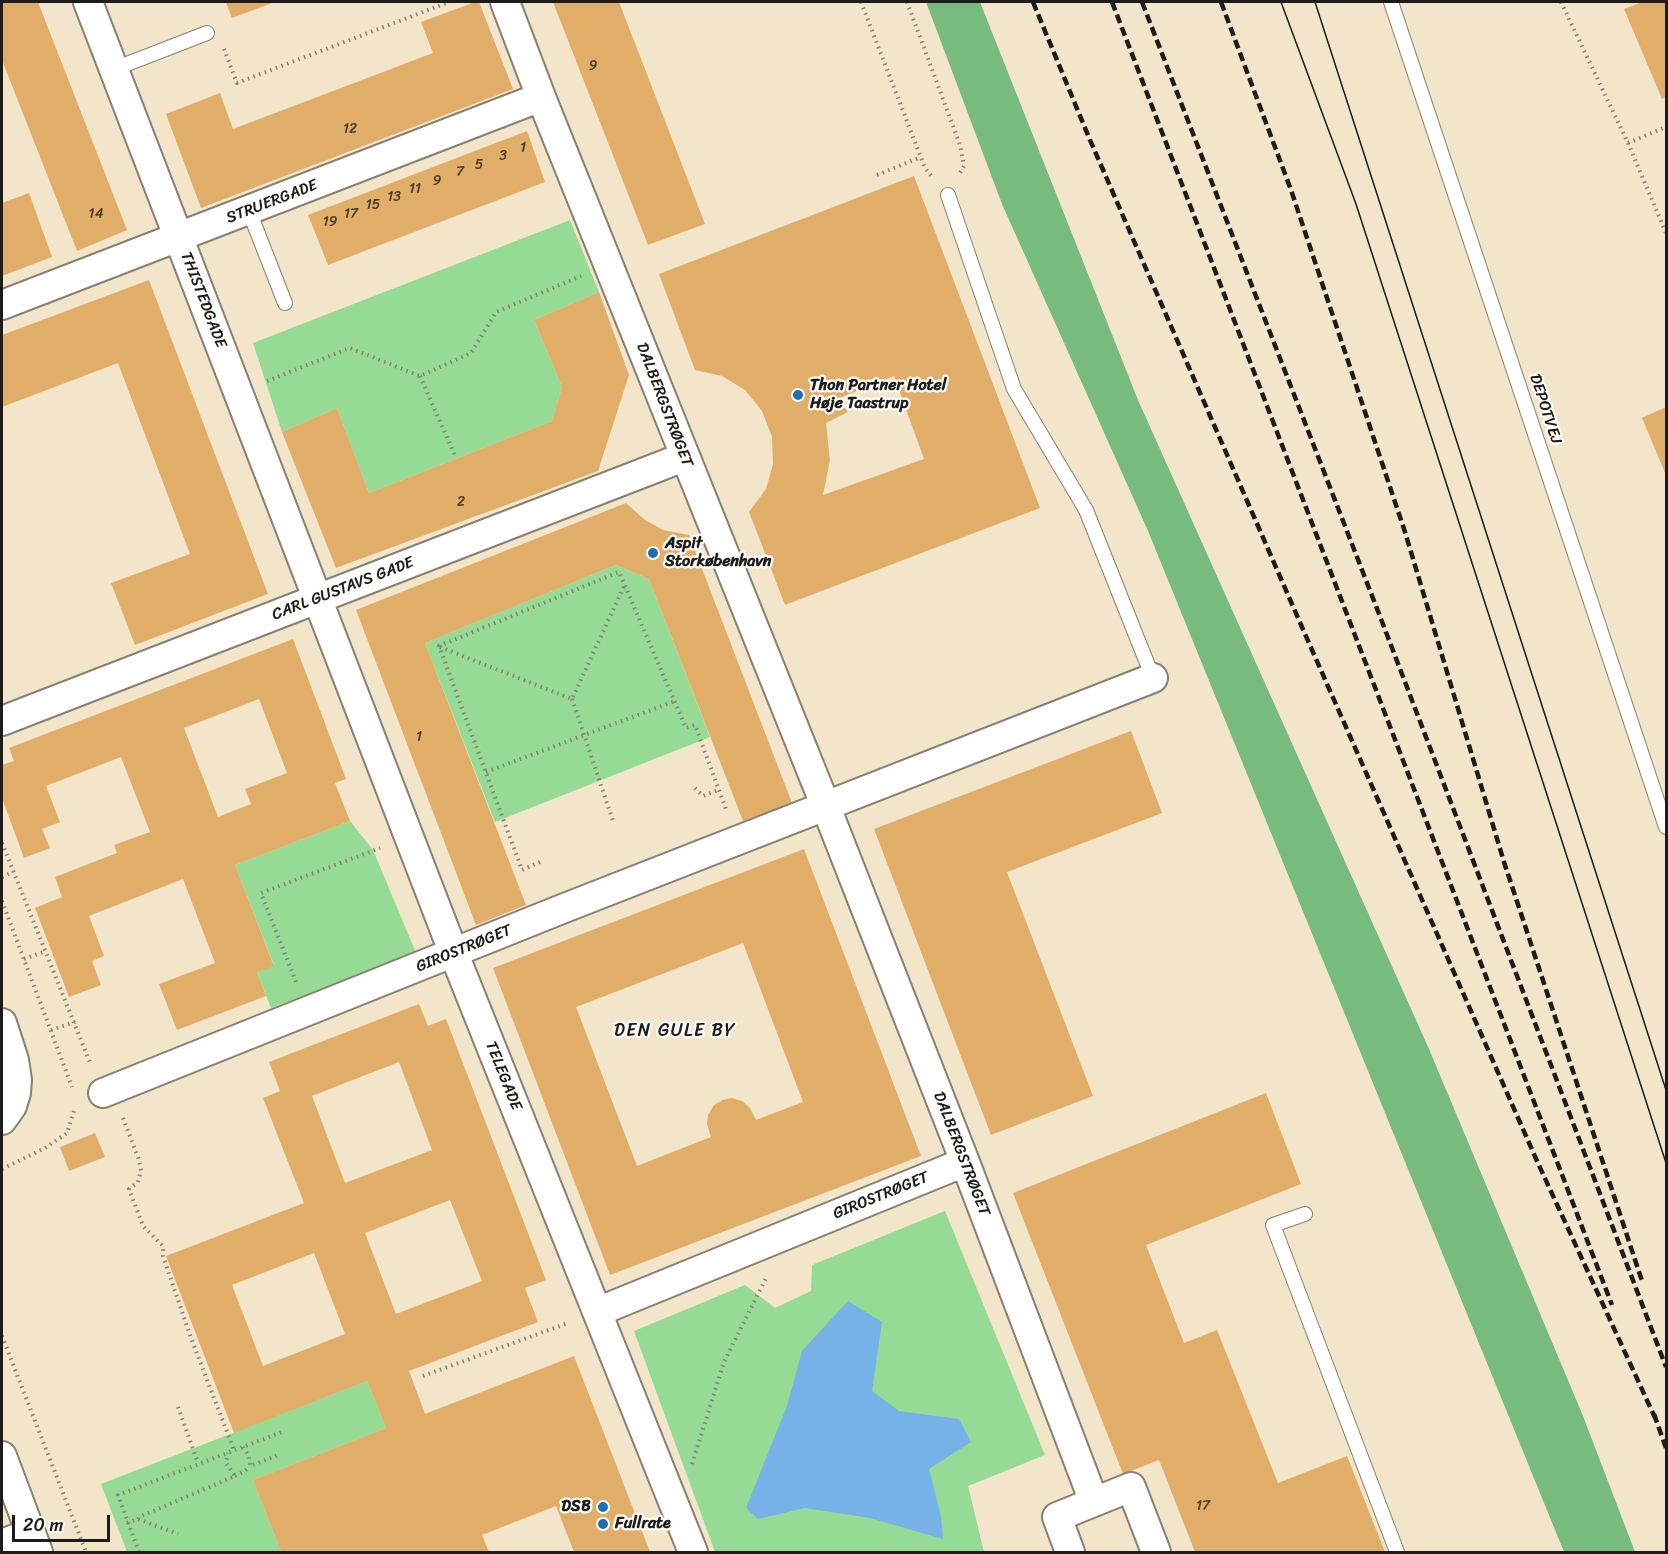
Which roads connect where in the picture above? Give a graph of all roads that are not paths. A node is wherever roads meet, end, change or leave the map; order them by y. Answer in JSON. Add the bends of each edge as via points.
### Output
{"nodes":[{"id":1,"x":88,"y":2,"type":"edge"},
{"id":2,"x":505,"y":2,"type":"edge"},
{"id":3,"x":1391,"y":2,"type":"edge"},
{"id":4,"x":207,"y":33,"type":"road end"},
{"id":5,"x":114,"y":69,"type":"junction"},
{"id":6,"x":541,"y":97,"type":"junction"},
{"id":7,"x":948,"y":195,"type":"road end"},
{"id":8,"x":249,"y":211,"type":"junction"},
{"id":9,"x":179,"y":237,"type":"junction"},
{"id":10,"x":285,"y":303,"type":"dead end"},
{"id":11,"x":2,"y":305,"type":"edge"},
{"id":12,"x":684,"y":457,"type":"junction"},
{"id":13,"x":317,"y":598,"type":"junction"},
{"id":14,"x":1154,"y":678,"type":"joint"},
{"id":15,"x":2,"y":721,"type":"edge"},
{"id":16,"x":826,"y":807,"type":"junction"},
{"id":17,"x":1666,"y":827,"type":"edge"},
{"id":18,"x":454,"y":954,"type":"junction"},
{"id":19,"x":2,"y":1023,"type":"edge"},
{"id":20,"x":107,"y":1091,"type":"road end"},
{"id":21,"x":2,"y":1120,"type":"edge"},
{"id":22,"x":965,"y":1162,"type":"junction"},
{"id":23,"x":1305,"y":1214,"type":"dead end"},
{"id":24,"x":597,"y":1312,"type":"junction"},
{"id":25,"x":2,"y":1456,"type":"edge"},
{"id":26,"x":1094,"y":1502,"type":"junction"},
{"id":27,"x":34,"y":1543,"type":"edge"},
{"id":28,"x":2,"y":1544,"type":"edge"},
{"id":29,"x":693,"y":1552,"type":"edge"},
{"id":30,"x":1070,"y":1552,"type":"edge"},
{"id":31,"x":1156,"y":1552,"type":"edge"},
{"id":32,"x":1397,"y":1552,"type":"edge"}],
"edges":[{"from":1,"to":5,"type":"street","name":"THISTEDGADE"},
{"from":2,"to":6,"type":"street","name":"DALBERGSTRØGET"},
{"from":3,"to":17,"type":"lane","name":"DEPOTVEJ"},
{"from":4,"to":5,"type":"lane"},
{"from":5,"to":9,"type":"street","name":"THISTEDGADE"},
{"from":6,"to":8,"type":"street","name":"STRUERGADE"},
{"from":6,"to":12,"type":"street","name":"DALBERGSTRØGET"},
{"from":7,"to":14,"type":"lane","via":[[1014,388],[1086,510]]},
{"from":8,"to":9,"type":"street","name":"STRUERGADE"},
{"from":8,"to":10,"type":"lane"},
{"from":9,"to":11,"type":"street","name":"STRUERGADE"},
{"from":9,"to":13,"type":"street","name":"THISTEDGADE"},
{"from":12,"to":13,"type":"street","name":"CARL GUSTAVS GADE"},
{"from":12,"to":16,"type":"street","name":"DALBERGSTRØGET"},
{"from":13,"to":15,"type":"street","name":"CARL GUSTAVS GADE"},
{"from":13,"to":18,"type":"street","name":"TELEGADE"},
{"from":14,"to":16,"type":"street"},
{"from":16,"to":18,"type":"street","name":"GIROSTRØGET"},
{"from":16,"to":22,"type":"street","name":"DALBERGSTRØGET"},
{"from":18,"to":20,"type":"street","name":"GIROSTRØGET"},
{"from":18,"to":24,"type":"street","name":"TELEGADE"},
{"from":19,"to":21,"type":"street","via":[[17,1080],[12,1106]]},
{"from":22,"to":24,"type":"street","name":"GIROSTRØGET"},
{"from":22,"to":26,"type":"street","name":"DALBERGSTRØGET"},
{"from":23,"to":32,"type":"lane","via":[[1273,1225]]},
{"from":24,"to":29,"type":"street","name":"TELEGADE"},
{"from":25,"to":27,"type":"street"},
{"from":26,"to":30,"type":"street","via":[[1056,1517]]},
{"from":26,"to":31,"type":"street","via":[[1131,1487]]},
{"from":27,"to":28,"type":"street"}]}
